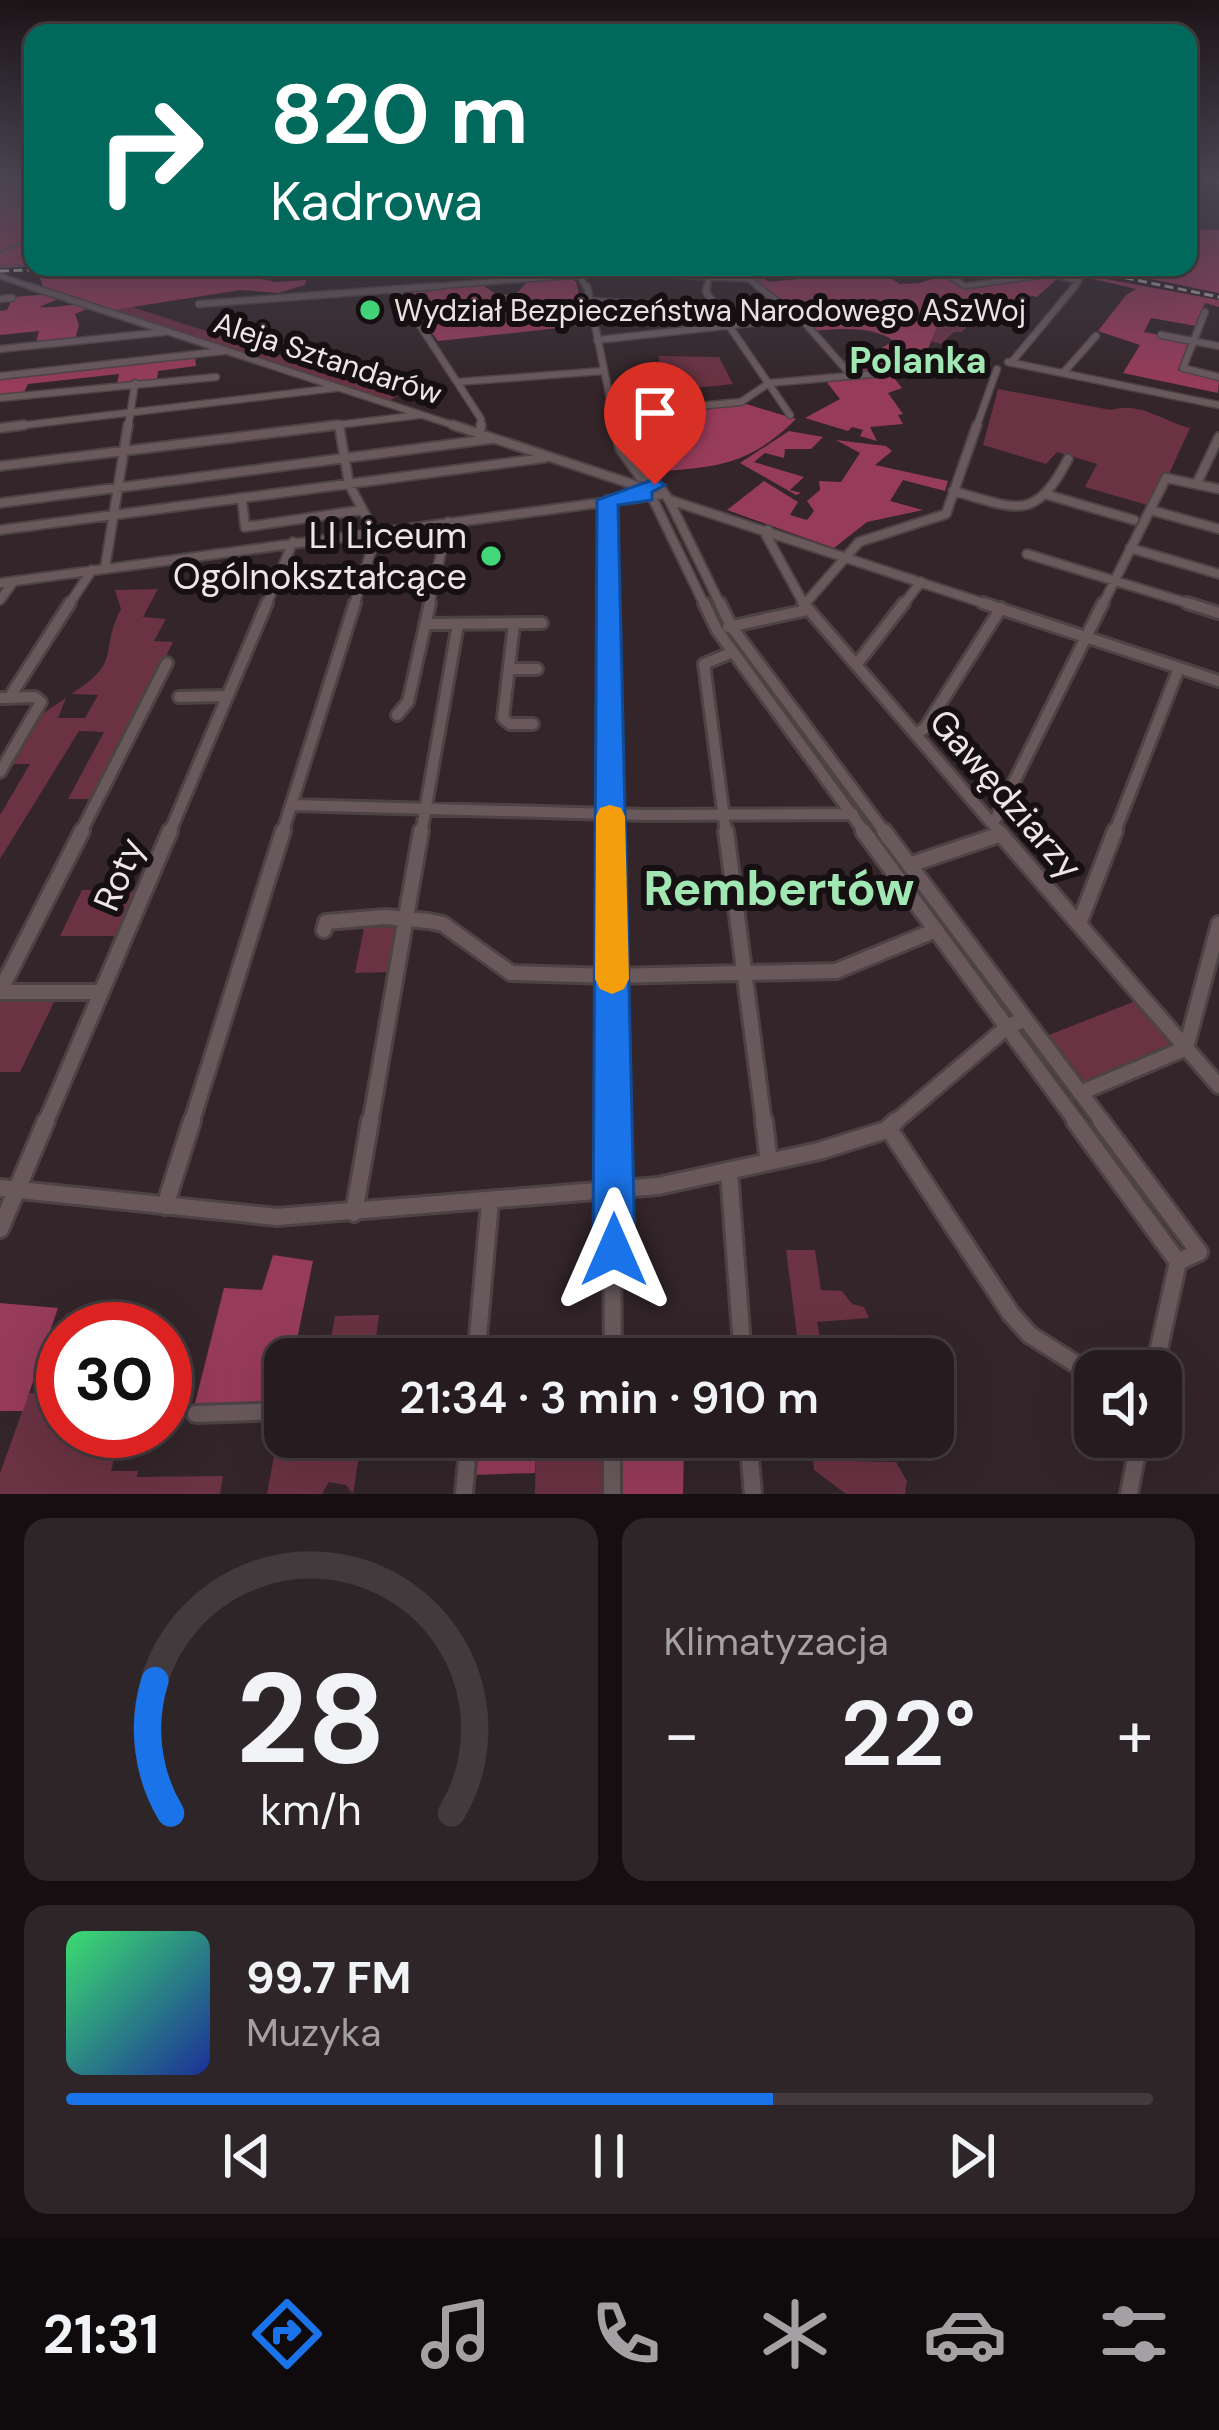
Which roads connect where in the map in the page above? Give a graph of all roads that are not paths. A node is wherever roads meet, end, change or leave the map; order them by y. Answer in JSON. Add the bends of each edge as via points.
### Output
{"nodes":[{"id":1,"x":0,"y":276,"type":"edge"},
{"id":2,"x":560,"y":276,"type":"edge"},
{"id":3,"x":583,"y":276,"type":"edge"},
{"id":4,"x":708,"y":276,"type":"edge"},
{"id":5,"x":732,"y":276,"type":"edge"},
{"id":6,"x":949,"y":276,"type":"edge"},
{"id":7,"x":1036,"y":276,"type":"edge"},
{"id":8,"x":1058,"y":276,"type":"edge"},
{"id":9,"x":397,"y":290,"type":"junction"},
{"id":10,"x":12,"y":298,"type":"dead end"},
{"id":11,"x":0,"y":299,"type":"edge"},
{"id":12,"x":589,"y":301,"type":"junction"},
{"id":13,"x":199,"y":304,"type":"dead end"},
{"id":14,"x":711,"y":306,"type":"junction"},
{"id":15,"x":1205,"y":312,"type":"dead end"},
{"id":16,"x":797,"y":318,"type":"junction"},
{"id":17,"x":727,"y":326,"type":"junction"},
{"id":18,"x":168,"y":330,"type":"junction"},
{"id":19,"x":1161,"y":335,"type":"dead end"},
{"id":20,"x":1096,"y":336,"type":"dead end"},
{"id":21,"x":597,"y":340,"type":"junction"},
{"id":22,"x":1193,"y":341,"type":"junction"},
{"id":23,"x":1219,"y":346,"type":"edge"},
{"id":24,"x":0,"y":349,"type":"edge"},
{"id":25,"x":227,"y":350,"type":"junction"},
{"id":26,"x":1012,"y":362,"type":"junction"},
{"id":27,"x":990,"y":366,"type":"junction"},
{"id":28,"x":604,"y":371,"type":"junction"},
{"id":29,"x":1068,"y":371,"type":"junction"},
{"id":30,"x":850,"y":374,"type":"junction"},
{"id":31,"x":0,"y":376,"type":"edge"},
{"id":32,"x":216,"y":377,"type":"dead end"},
{"id":33,"x":1219,"y":377,"type":"edge"},
{"id":34,"x":457,"y":382,"type":"junction"},
{"id":35,"x":769,"y":382,"type":"junction"},
{"id":36,"x":135,"y":383,"type":"junction"},
{"id":37,"x":340,"y":387,"type":"junction"},
{"id":38,"x":0,"y":398,"type":"edge"},
{"id":39,"x":1219,"y":405,"type":"edge"},
{"id":40,"x":130,"y":412,"type":"junction"},
{"id":41,"x":612,"y":414,"type":"junction"},
{"id":42,"x":424,"y":415,"type":"junction"},
{"id":43,"x":790,"y":415,"type":"dead end"},
{"id":44,"x":339,"y":424,"type":"junction"},
{"id":45,"x":0,"y":428,"type":"edge"},
{"id":46,"x":480,"y":433,"type":"junction"},
{"id":47,"x":1219,"y":436,"type":"edge"},
{"id":48,"x":496,"y":439,"type":"junction"},
{"id":49,"x":123,"y":451,"type":"junction"},
{"id":50,"x":548,"y":456,"type":"junction"},
{"id":51,"x":1215,"y":456,"type":"edge"},
{"id":52,"x":344,"y":459,"type":"junction"},
{"id":53,"x":1068,"y":459,"type":"dead end"},
{"id":54,"x":0,"y":466,"type":"edge"},
{"id":55,"x":1197,"y":483,"type":"junction"},
{"id":56,"x":349,"y":484,"type":"junction"},
{"id":57,"x":118,"y":487,"type":"junction"},
{"id":58,"x":1219,"y":489,"type":"edge"},
{"id":59,"x":953,"y":491,"type":"junction"},
{"id":60,"x":656,"y":495,"type":"junction"},
{"id":61,"x":1048,"y":496,"type":"junction"},
{"id":62,"x":242,"y":498,"type":"junction"},
{"id":63,"x":608,"y":500,"type":"junction"},
{"id":64,"x":0,"y":503,"type":"edge"},
{"id":65,"x":362,"y":510,"type":"junction"},
{"id":66,"x":1150,"y":510,"type":"junction"},
{"id":67,"x":113,"y":515,"type":"junction"},
{"id":68,"x":1134,"y":520,"type":"dead end"},
{"id":69,"x":448,"y":522,"type":"junction"},
{"id":70,"x":0,"y":530,"type":"edge"},
{"id":71,"x":376,"y":530,"type":"junction"},
{"id":72,"x":768,"y":530,"type":"junction"},
{"id":73,"x":1219,"y":530,"type":"edge"},
{"id":74,"x":292,"y":542,"type":"junction"},
{"id":75,"x":1130,"y":548,"type":"junction"},
{"id":76,"x":1027,"y":554,"type":"dead end"},
{"id":77,"x":844,"y":556,"type":"junction"},
{"id":78,"x":98,"y":569,"type":"junction"},
{"id":79,"x":1219,"y":574,"type":"edge"},
{"id":80,"x":14,"y":580,"type":"junction"},
{"id":81,"x":1114,"y":581,"type":"junction"},
{"id":82,"x":921,"y":582,"type":"junction"},
{"id":83,"x":0,"y":583,"type":"edge"},
{"id":84,"x":0,"y":600,"type":"edge"},
{"id":85,"x":805,"y":607,"type":"junction"},
{"id":86,"x":1001,"y":608,"type":"junction"},
{"id":87,"x":1219,"y":613,"type":"edge"},
{"id":88,"x":542,"y":623,"type":"dead end"},
{"id":89,"x":426,"y":624,"type":"junction"},
{"id":90,"x":458,"y":624,"type":"junction"},
{"id":91,"x":514,"y":624,"type":"junction"},
{"id":92,"x":731,"y":626,"type":"junction"},
{"id":93,"x":717,"y":630,"type":"junction"},
{"id":94,"x":1087,"y":637,"type":"junction"},
{"id":95,"x":733,"y":652,"type":"junction"},
{"id":96,"x":167,"y":663,"type":"dead end"},
{"id":97,"x":856,"y":665,"type":"junction"},
{"id":98,"x":1179,"y":668,"type":"junction"},
{"id":99,"x":509,"y":669,"type":"junction"},
{"id":100,"x":537,"y":669,"type":"dead end"},
{"id":101,"x":1219,"y":681,"type":"edge"},
{"id":102,"x":227,"y":696,"type":"junction"},
{"id":103,"x":150,"y":697,"type":"junction"},
{"id":104,"x":4,"y":698,"type":"edge"},
{"id":105,"x":397,"y":715,"type":"dead end"},
{"id":106,"x":532,"y":724,"type":"dead end"},
{"id":107,"x":916,"y":734,"type":"junction"},
{"id":108,"x":0,"y":772,"type":"edge"},
{"id":109,"x":293,"y":805,"type":"junction"},
{"id":110,"x":424,"y":809,"type":"junction"},
{"id":111,"x":610,"y":814,"type":"junction"},
{"id":112,"x":726,"y":814,"type":"junction"},
{"id":113,"x":852,"y":814,"type":"junction"},
{"id":114,"x":871,"y":814,"type":"junction"},
{"id":115,"x":997,"y":829,"type":"junction"},
{"id":116,"x":909,"y":865,"type":"junction"},
{"id":117,"x":404,"y":919,"type":"junction"},
{"id":118,"x":1079,"y":924,"type":"junction"},
{"id":119,"x":1219,"y":924,"type":"edge"},
{"id":120,"x":324,"y":930,"type":"dead end"},
{"id":121,"x":936,"y":930,"type":"junction"},
{"id":122,"x":747,"y":974,"type":"junction"},
{"id":123,"x":612,"y":976,"type":"junction"},
{"id":124,"x":0,"y":992,"type":"edge"},
{"id":125,"x":100,"y":992,"type":"junction"},
{"id":126,"x":1025,"y":1019,"type":"junction"},
{"id":127,"x":1007,"y":1027,"type":"junction"},
{"id":128,"x":1186,"y":1048,"type":"junction"},
{"id":129,"x":1219,"y":1086,"type":"edge"},
{"id":130,"x":1080,"y":1093,"type":"junction"},
{"id":131,"x":889,"y":1129,"type":"junction"},
{"id":132,"x":769,"y":1162,"type":"junction"},
{"id":133,"x":729,"y":1171,"type":"junction"},
{"id":134,"x":9,"y":1189,"type":"edge"},
{"id":135,"x":614,"y":1191,"type":"junction"},
{"id":136,"x":490,"y":1202,"type":"junction"},
{"id":137,"x":165,"y":1205,"type":"junction"},
{"id":138,"x":355,"y":1213,"type":"junction"},
{"id":139,"x":0,"y":1229,"type":"edge"},
{"id":140,"x":1178,"y":1262,"type":"junction"},
{"id":141,"x":478,"y":1338,"type":"edge"},
{"id":142,"x":613,"y":1338,"type":"edge"},
{"id":143,"x":741,"y":1338,"type":"edge"},
{"id":144,"x":1159,"y":1350,"type":"edge"},
{"id":145,"x":1074,"y":1363,"type":"edge"},
{"id":146,"x":264,"y":1412,"type":"edge"},
{"id":147,"x":196,"y":1414,"type":"dead end"},
{"id":148,"x":467,"y":1458,"type":"edge"},
{"id":149,"x":612,"y":1458,"type":"edge"},
{"id":150,"x":750,"y":1458,"type":"edge"},
{"id":151,"x":1136,"y":1458,"type":"edge"},
{"id":152,"x":464,"y":1494,"type":"edge"},
{"id":153,"x":612,"y":1494,"type":"edge"},
{"id":154,"x":753,"y":1494,"type":"edge"},
{"id":155,"x":1129,"y":1494,"type":"edge"}],
"edges":[{"from":1,"to":18,"type":"street","name":"Aleja Sztandarów"},
{"from":2,"to":9,"type":"street"},
{"from":3,"to":12,"type":"street"},
{"from":4,"to":14,"type":"street"},
{"from":5,"to":16,"type":"street","via":[[749,279]]},
{"from":6,"to":7,"type":"street","via":[[965,286]]},
{"from":8,"to":26,"type":"street","via":[[1079,281]]},
{"from":9,"to":13,"type":"street"},
{"from":9,"to":34,"type":"street"},
{"from":10,"to":11,"type":"street"},
{"from":12,"to":14,"type":"street"},
{"from":12,"to":21,"type":"street"},
{"from":14,"to":17,"type":"street"},
{"from":15,"to":22,"type":"street"},
{"from":16,"to":17,"type":"street"},
{"from":16,"to":30,"type":"street"},
{"from":17,"to":21,"type":"street"},
{"from":17,"to":35,"type":"street"},
{"from":18,"to":24,"type":"street"},
{"from":18,"to":25,"type":"street","name":"Aleja Sztandarów"},
{"from":19,"to":22,"type":"street"},
{"from":20,"to":29,"type":"street"},
{"from":21,"to":28,"type":"street"},
{"from":22,"to":23,"type":"street"},
{"from":22,"to":33,"type":"street","via":[[1183,368]]},
{"from":25,"to":31,"type":"street"},
{"from":25,"to":37,"type":"street","name":"Aleja Sztandarów"},
{"from":26,"to":27,"type":"street"},
{"from":26,"to":29,"type":"street"},
{"from":27,"to":30,"type":"street"},
{"from":27,"to":59,"type":"street","via":[[973,445]]},
{"from":28,"to":34,"type":"street"},
{"from":28,"to":41,"type":"street"},
{"from":29,"to":39,"type":"street"},
{"from":30,"to":35,"type":"street"},
{"from":32,"to":36,"type":"street"},
{"from":34,"to":46,"type":"street","via":[[481,419]]},
{"from":35,"to":41,"type":"street","via":[[741,402]]},
{"from":35,"to":43,"type":"street"},
{"from":36,"to":38,"type":"street"},
{"from":36,"to":40,"type":"street"},
{"from":37,"to":40,"type":"street"},
{"from":37,"to":42,"type":"street","name":"Aleja Sztandarów"},
{"from":40,"to":45,"type":"street"},
{"from":40,"to":49,"type":"street"},
{"from":41,"to":60,"type":"street","via":[[622,455]]},
{"from":42,"to":44,"type":"street"},
{"from":42,"to":46,"type":"street","name":"Aleja Sztandarów"},
{"from":44,"to":49,"type":"street"},
{"from":44,"to":52,"type":"street"},
{"from":46,"to":48,"type":"street","name":"Aleja Sztandarów"},
{"from":47,"to":51,"type":"street"},
{"from":48,"to":50,"type":"street","name":"Aleja Sztandarów"},
{"from":48,"to":52,"type":"street"},
{"from":49,"to":54,"type":"street"},
{"from":49,"to":57,"type":"street"},
{"from":50,"to":56,"type":"street"},
{"from":50,"to":60,"type":"street","name":"Aleja Sztandarów"},
{"from":51,"to":55,"type":"street"},
{"from":52,"to":56,"type":"street"},
{"from":52,"to":57,"type":"street"},
{"from":53,"to":61,"type":"street"},
{"from":55,"to":58,"type":"street"},
{"from":55,"to":66,"type":"street","via":[[1166,478]]},
{"from":56,"to":62,"type":"street"},
{"from":56,"to":65,"type":"street"},
{"from":57,"to":64,"type":"street"},
{"from":57,"to":67,"type":"street"},
{"from":59,"to":61,"type":"street","via":[[1013,505]]},
{"from":59,"to":77,"type":"street","via":[[940,518],[865,540]]},
{"from":60,"to":63,"type":"street"},
{"from":60,"to":72,"type":"street","name":"Aleja Sztandarów"},
{"from":60,"to":92,"type":"street"},
{"from":60,"to":93,"type":"street"},
{"from":61,"to":68,"type":"street"},
{"from":62,"to":65,"type":"street","via":[[244,526]]},
{"from":62,"to":67,"type":"street"},
{"from":63,"to":69,"type":"street"},
{"from":63,"to":111,"type":"street"},
{"from":65,"to":71,"type":"street"},
{"from":66,"to":73,"type":"street"},
{"from":66,"to":75,"type":"street"},
{"from":67,"to":70,"type":"street"},
{"from":67,"to":78,"type":"street"},
{"from":69,"to":71,"type":"street"},
{"from":69,"to":89,"type":"street"},
{"from":71,"to":74,"type":"street"},
{"from":71,"to":109,"type":"street"},
{"from":72,"to":77,"type":"street","name":"Aleja Sztandarów"},
{"from":72,"to":85,"type":"street","name":"Gawędziarzy"},
{"from":74,"to":78,"type":"street"},
{"from":74,"to":102,"type":"street","name":"Roty"},
{"from":75,"to":79,"type":"street"},
{"from":75,"to":81,"type":"street"},
{"from":76,"to":81,"type":"street"},
{"from":77,"to":82,"type":"street","name":"Aleja Sztandarów"},
{"from":77,"to":85,"type":"street"},
{"from":78,"to":80,"type":"street"},
{"from":78,"to":104,"type":"street"},
{"from":80,"to":83,"type":"street"},
{"from":80,"to":84,"type":"street"},
{"from":81,"to":87,"type":"street"},
{"from":81,"to":94,"type":"street"},
{"from":82,"to":86,"type":"street","name":"Aleja Sztandarów"},
{"from":82,"to":97,"type":"street"},
{"from":85,"to":92,"type":"street"},
{"from":85,"to":97,"type":"street","name":"Gawędziarzy"},
{"from":86,"to":94,"type":"street","name":"Aleja Sztandarów"},
{"from":86,"to":107,"type":"street"},
{"from":88,"to":91,"type":"street"},
{"from":89,"to":90,"type":"street"},
{"from":89,"to":105,"type":"street","via":[[408,702]]},
{"from":90,"to":91,"type":"street"},
{"from":90,"to":110,"type":"street"},
{"from":91,"to":99,"type":"street"},
{"from":92,"to":93,"type":"street"},
{"from":92,"to":114,"type":"street"},
{"from":93,"to":95,"type":"street"},
{"from":94,"to":98,"type":"street","name":"Aleja Sztandarów"},
{"from":94,"to":115,"type":"street"},
{"from":95,"to":112,"type":"street","via":[[704,664]]},
{"from":95,"to":113,"type":"street"},
{"from":96,"to":103,"type":"street"},
{"from":97,"to":107,"type":"street","name":"Gawędziarzy"},
{"from":98,"to":101,"type":"street","name":"Aleja Sztandarów"},
{"from":98,"to":118,"type":"street"},
{"from":99,"to":100,"type":"street"},
{"from":99,"to":106,"type":"street","via":[[502,718]]},
{"from":102,"to":103,"type":"street"},
{"from":102,"to":125,"type":"street","name":"Roty"},
{"from":103,"to":124,"type":"street"},
{"from":104,"to":108,"type":"street","via":[[38,698],[40,706]]},
{"from":107,"to":115,"type":"street","name":"Gawędziarzy"},
{"from":109,"to":110,"type":"street"},
{"from":109,"to":137,"type":"street"},
{"from":110,"to":111,"type":"street"},
{"from":110,"to":117,"type":"street"},
{"from":111,"to":112,"type":"street"},
{"from":111,"to":123,"type":"street"},
{"from":112,"to":113,"type":"street"},
{"from":112,"to":122,"type":"street"},
{"from":113,"to":114,"type":"street"},
{"from":113,"to":121,"type":"street"},
{"from":114,"to":116,"type":"street"},
{"from":115,"to":116,"type":"street"},
{"from":115,"to":118,"type":"street","name":"Gawędziarzy"},
{"from":116,"to":126,"type":"street"},
{"from":117,"to":120,"type":"street","via":[[326,922]]},
{"from":117,"to":123,"type":"street","via":[[443,924],[511,973]]},
{"from":117,"to":138,"type":"street"},
{"from":118,"to":128,"type":"street","name":"Gawędziarzy"},
{"from":119,"to":128,"type":"street"},
{"from":121,"to":122,"type":"street","via":[[836,971]]},
{"from":121,"to":127,"type":"street"},
{"from":122,"to":123,"type":"street"},
{"from":122,"to":132,"type":"street"},
{"from":123,"to":135,"type":"street"},
{"from":124,"to":125,"type":"street"},
{"from":125,"to":134,"type":"street","name":"Roty"},
{"from":126,"to":127,"type":"street"},
{"from":126,"to":130,"type":"street"},
{"from":127,"to":131,"type":"street"},
{"from":127,"to":140,"type":"street"},
{"from":128,"to":129,"type":"street","name":"Gawędziarzy"},
{"from":128,"to":130,"type":"street"},
{"from":130,"to":140,"type":"street","via":[[1199,1252]]},
{"from":131,"to":132,"type":"street"},
{"from":131,"to":145,"type":"street","via":[[1011,1314]]},
{"from":132,"to":133,"type":"street"},
{"from":133,"to":135,"type":"street"},
{"from":133,"to":143,"type":"street"},
{"from":134,"to":137,"type":"street"},
{"from":134,"to":139,"type":"street","name":"Roty"},
{"from":135,"to":136,"type":"street"},
{"from":135,"to":142,"type":"street"},
{"from":136,"to":138,"type":"street"},
{"from":136,"to":141,"type":"street"},
{"from":137,"to":138,"type":"street","via":[[264,1216]]},
{"from":140,"to":144,"type":"street"},
{"from":146,"to":147,"type":"street"},
{"from":148,"to":152,"type":"street"},
{"from":149,"to":153,"type":"street"},
{"from":150,"to":154,"type":"street"},
{"from":151,"to":155,"type":"street"}]}
